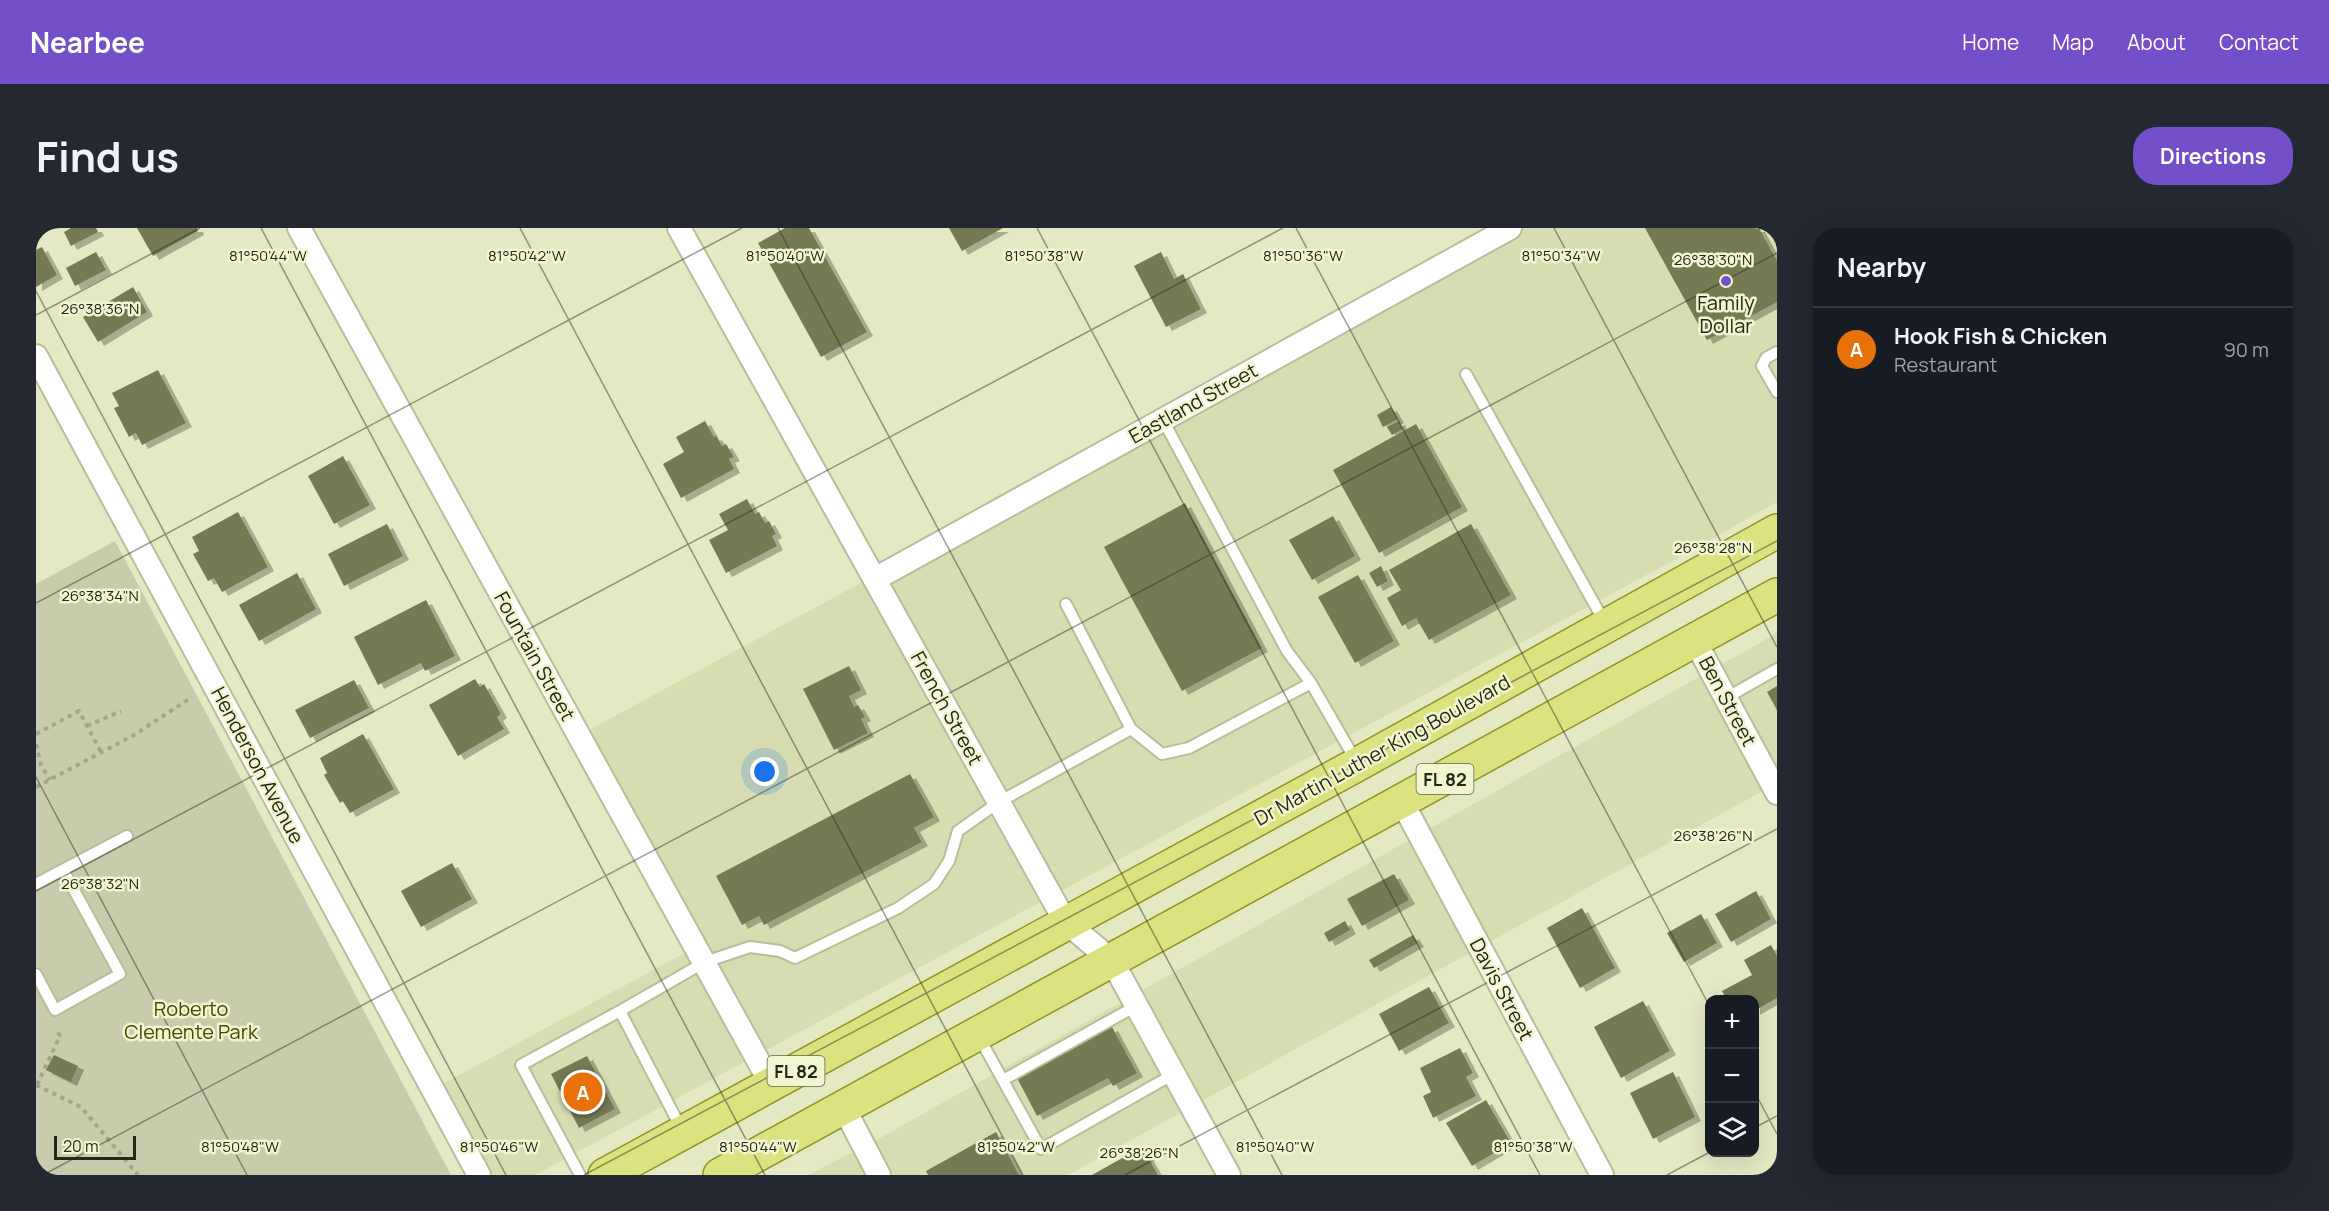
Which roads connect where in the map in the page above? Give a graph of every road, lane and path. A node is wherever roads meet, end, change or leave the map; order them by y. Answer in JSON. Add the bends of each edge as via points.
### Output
{"nodes":[{"id":1,"x":299,"y":228,"type":"edge"},
{"id":2,"x":679,"y":228,"type":"edge"},
{"id":3,"x":1510,"y":228,"type":"edge"},
{"id":4,"x":1777,"y":352,"type":"edge"},
{"id":5,"x":36,"y":356,"type":"edge"},
{"id":6,"x":1466,"y":374,"type":"dead end"},
{"id":7,"x":1777,"y":392,"type":"edge"},
{"id":8,"x":45,"y":395,"type":"edge"},
{"id":9,"x":1163,"y":420,"type":"junction"},
{"id":10,"x":1777,"y":531,"type":"edge"},
{"id":11,"x":875,"y":579,"type":"junction"},
{"id":12,"x":1777,"y":595,"type":"edge"},
{"id":13,"x":1066,"y":604,"type":"dead end"},
{"id":14,"x":1606,"y":626,"type":"junction"},
{"id":15,"x":1695,"y":641,"type":"junction"},
{"id":16,"x":1777,"y":669,"type":"edge"},
{"id":17,"x":1311,"y":683,"type":"junction"},
{"id":18,"x":214,"y":684,"type":"junction"},
{"id":19,"x":1726,"y":698,"type":"junction"},
{"id":20,"x":121,"y":711,"type":"dead end"},
{"id":21,"x":87,"y":726,"type":"junction"},
{"id":22,"x":1131,"y":729,"type":"junction"},
{"id":23,"x":36,"y":734,"type":"edge"},
{"id":24,"x":36,"y":744,"type":"edge"},
{"id":25,"x":101,"y":752,"type":"junction"},
{"id":26,"x":1358,"y":764,"type":"junction"},
{"id":27,"x":50,"y":780,"type":"junction"},
{"id":28,"x":36,"y":787,"type":"edge"},
{"id":29,"x":1777,"y":793,"type":"edge"},
{"id":30,"x":999,"y":802,"type":"junction"},
{"id":31,"x":1402,"y":802,"type":"junction"},
{"id":32,"x":127,"y":836,"type":"dead end"},
{"id":33,"x":63,"y":870,"type":"junction"},
{"id":34,"x":36,"y":884,"type":"edge"},
{"id":35,"x":1068,"y":922,"type":"junction"},
{"id":36,"x":1112,"y":961,"type":"junction"},
{"id":37,"x":705,"y":962,"type":"junction"},
{"id":38,"x":36,"y":974,"type":"edge"},
{"id":39,"x":1136,"y":1006,"type":"junction"},
{"id":40,"x":620,"y":1011,"type":"junction"},
{"id":41,"x":55,"y":1027,"type":"dead end"},
{"id":42,"x":977,"y":1034,"type":"junction"},
{"id":43,"x":1174,"y":1074,"type":"junction"},
{"id":44,"x":1003,"y":1080,"type":"junction"},
{"id":45,"x":771,"y":1084,"type":"junction"},
{"id":46,"x":37,"y":1085,"type":"edge"},
{"id":47,"x":844,"y":1108,"type":"junction"},
{"id":48,"x":683,"y":1132,"type":"junction"},
{"id":49,"x":138,"y":1175,"type":"edge"},
{"id":50,"x":479,"y":1175,"type":"edge"},
{"id":51,"x":580,"y":1175,"type":"edge"},
{"id":52,"x":605,"y":1175,"type":"edge"},
{"id":53,"x":720,"y":1175,"type":"edge"},
{"id":54,"x":879,"y":1175,"type":"edge"},
{"id":55,"x":1229,"y":1175,"type":"edge"},
{"id":56,"x":1602,"y":1175,"type":"edge"}],
"edges":[{"from":1,"to":37,"type":"street","name":"Fountain Street"},
{"from":2,"to":11,"type":"street","name":"French Street"},
{"from":3,"to":9,"type":"street","name":"Eastland Street"},
{"from":4,"to":7,"type":"lane","via":[[1766,358],[1762,366]]},
{"from":5,"to":8,"type":"street","name":"Henderson Avenue"},
{"from":6,"to":14,"type":"lane"},
{"from":8,"to":18,"type":"street","name":"Henderson Avenue"},
{"from":9,"to":11,"type":"street","name":"Eastland Street"},
{"from":9,"to":17,"type":"lane","via":[[1287,651]]},
{"from":10,"to":14,"type":"main road","name":"Dr Martin Luther King Boulevard","number":"FL 82"},
{"from":11,"to":30,"type":"street","name":"French Street"},
{"from":12,"to":15,"type":"main road","number":"FL 82"},
{"from":13,"to":22,"type":"lane"},
{"from":14,"to":26,"type":"main road","name":"Dr Martin Luther King Boulevard","number":"FL 82"},
{"from":15,"to":19,"type":"street","name":"Ben Street"},
{"from":15,"to":31,"type":"main road","number":"FL 82"},
{"from":16,"to":19,"type":"lane"},
{"from":17,"to":22,"type":"lane","via":[[1189,748],[1162,753]]},
{"from":17,"to":26,"type":"lane"},
{"from":18,"to":25,"type":"path"},
{"from":18,"to":50,"type":"street","name":"Henderson Avenue"},
{"from":19,"to":29,"type":"street","name":"Ben Street"},
{"from":20,"to":21,"type":"path"},
{"from":21,"to":23,"type":"path","via":[[79,711]]},
{"from":21,"to":25,"type":"path"},
{"from":22,"to":30,"type":"lane"},
{"from":24,"to":27,"type":"path"},
{"from":25,"to":27,"type":"path"},
{"from":26,"to":35,"type":"main road","name":"Dr Martin Luther King Boulevard","number":"FL 82"},
{"from":27,"to":28,"type":"path"},
{"from":30,"to":35,"type":"street","name":"French Street"},
{"from":30,"to":37,"type":"lane","via":[[958,831],[949,861],[934,884],[898,908],[795,958],[780,951],[750,947]]},
{"from":31,"to":36,"type":"main road","number":"FL 82"},
{"from":31,"to":56,"type":"street","name":"Davis Street"},
{"from":32,"to":33,"type":"lane"},
{"from":33,"to":34,"type":"lane"},
{"from":33,"to":38,"type":"lane","via":[[120,974],[55,1010]]},
{"from":35,"to":36,"type":"street","name":"French Street"},
{"from":35,"to":45,"type":"main road","name":"Dr Martin Luther King Boulevard","number":"FL 82"},
{"from":36,"to":39,"type":"street","name":"French Street"},
{"from":36,"to":42,"type":"main road","number":"FL 82"},
{"from":37,"to":40,"type":"lane"},
{"from":37,"to":45,"type":"street","name":"Fountain Street"},
{"from":39,"to":43,"type":"street","name":"French Street"},
{"from":39,"to":44,"type":"lane"},
{"from":40,"to":48,"type":"lane"},
{"from":40,"to":51,"type":"lane","via":[[521,1065]]},
{"from":41,"to":46,"type":"path","via":[[60,1036]]},
{"from":42,"to":44,"type":"lane"},
{"from":42,"to":47,"type":"main road","number":"FL 82"},
{"from":43,"to":44,"type":"lane","via":[[1041,1149]]},
{"from":43,"to":55,"type":"street","name":"French Street"},
{"from":45,"to":48,"type":"main road","number":"FL 82"},
{"from":46,"to":49,"type":"path","via":[[81,1107]]},
{"from":47,"to":53,"type":"main road","number":"FL 82"},
{"from":47,"to":54,"type":"street"},
{"from":48,"to":52,"type":"main road","number":"FL 82"}]}
